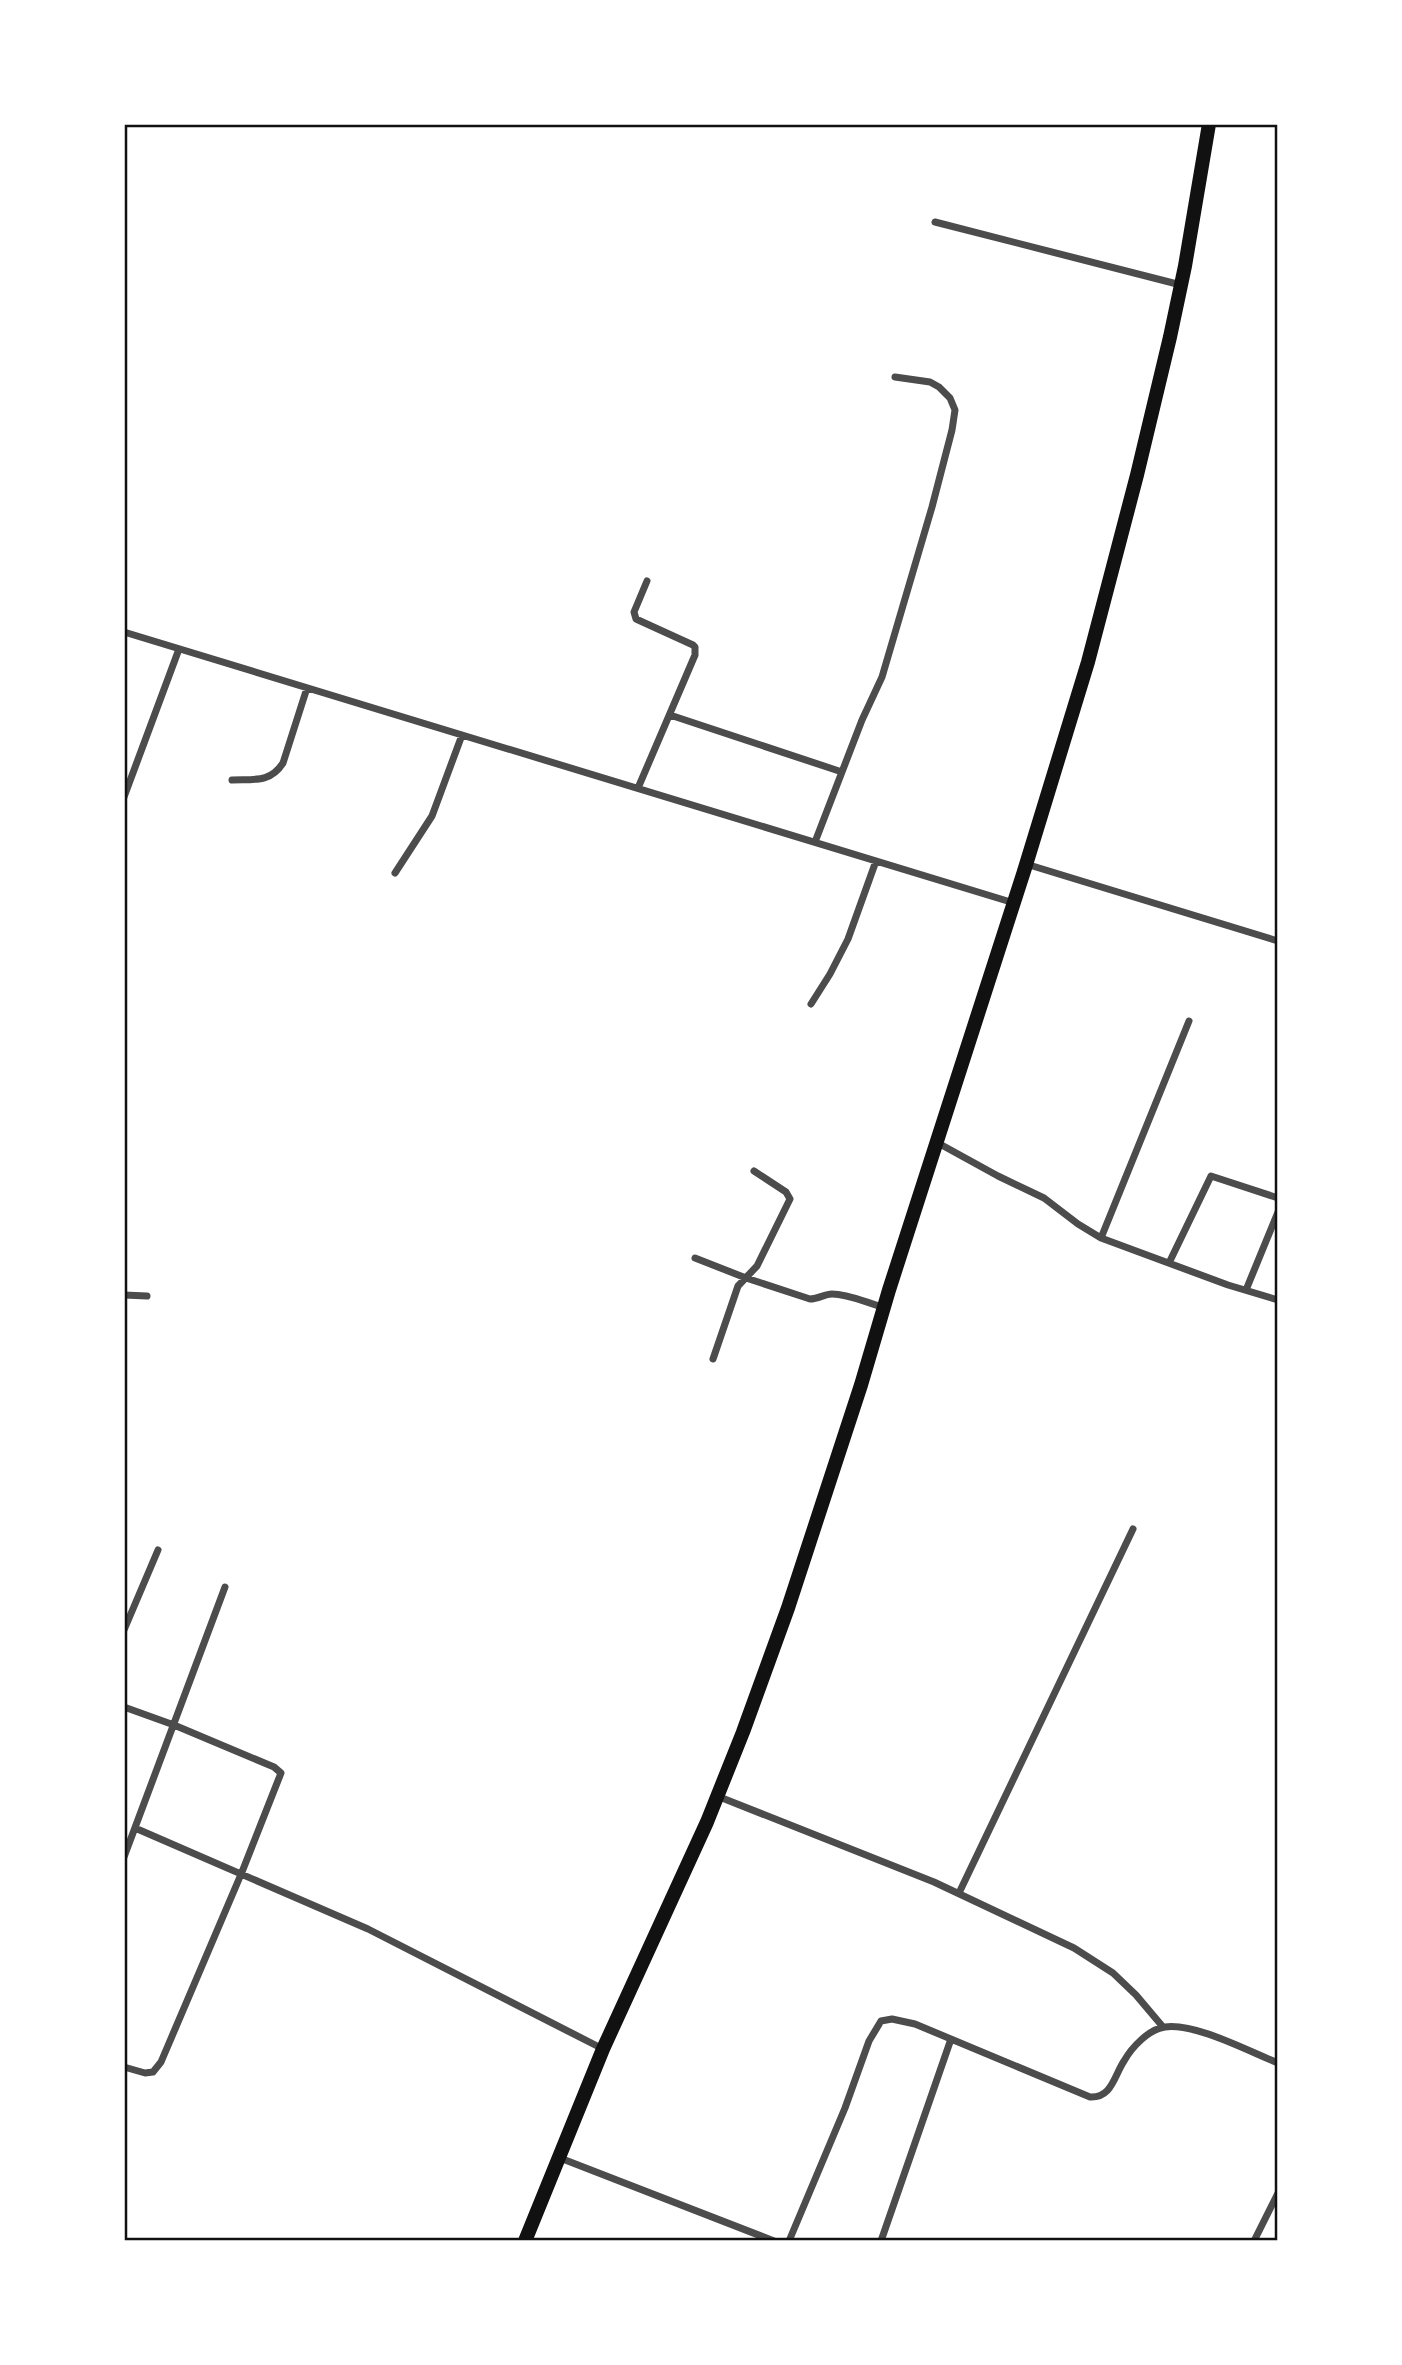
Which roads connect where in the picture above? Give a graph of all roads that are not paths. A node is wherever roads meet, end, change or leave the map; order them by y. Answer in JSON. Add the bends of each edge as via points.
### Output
{"nodes":[{"id":1,"x":1209,"y":124,"type":"edge"},
{"id":2,"x":935,"y":222,"type":"dead end"},
{"id":3,"x":1182,"y":285,"type":"junction"},
{"id":4,"x":895,"y":377,"type":"dead end"},
{"id":5,"x":647,"y":581,"type":"dead end"},
{"id":6,"x":124,"y":632,"type":"edge"},
{"id":7,"x":179,"y":649,"type":"junction"},
{"id":8,"x":307,"y":688,"type":"junction"},
{"id":9,"x":670,"y":715,"type":"junction"},
{"id":10,"x":462,"y":735,"type":"junction"},
{"id":11,"x":842,"y":772,"type":"junction"},
{"id":12,"x":232,"y":780,"type":"dead end"},
{"id":13,"x":638,"y":788,"type":"junction"},
{"id":14,"x":124,"y":797,"type":"edge"},
{"id":15,"x":814,"y":842,"type":"junction"},
{"id":16,"x":876,"y":861,"type":"junction"},
{"id":17,"x":1026,"y":864,"type":"junction"},
{"id":18,"x":395,"y":873,"type":"dead end"},
{"id":19,"x":1014,"y":903,"type":"junction"},
{"id":20,"x":1278,"y":941,"type":"edge"},
{"id":21,"x":811,"y":1004,"type":"dead end"},
{"id":22,"x":1189,"y":1021,"type":"dead end"},
{"id":23,"x":938,"y":1143,"type":"junction"},
{"id":24,"x":754,"y":1171,"type":"dead end"},
{"id":25,"x":1278,"y":1198,"type":"edge"},
{"id":26,"x":1278,"y":1212,"type":"edge"},
{"id":27,"x":1101,"y":1238,"type":"junction"},
{"id":28,"x":695,"y":1258,"type":"dead end"},
{"id":29,"x":1169,"y":1263,"type":"junction"},
{"id":30,"x":746,"y":1278,"type":"junction"},
{"id":31,"x":1246,"y":1290,"type":"junction"},
{"id":32,"x":124,"y":1295,"type":"edge"},
{"id":33,"x":147,"y":1296,"type":"dead end"},
{"id":34,"x":1278,"y":1300,"type":"edge"},
{"id":35,"x":884,"y":1308,"type":"junction"},
{"id":36,"x":713,"y":1359,"type":"dead end"},
{"id":37,"x":1133,"y":1530,"type":"dead end"},
{"id":38,"x":158,"y":1550,"type":"dead end"},
{"id":39,"x":225,"y":1587,"type":"dead end"},
{"id":40,"x":124,"y":1630,"type":"edge"},
{"id":41,"x":124,"y":1707,"type":"edge"},
{"id":42,"x":174,"y":1725,"type":"junction"},
{"id":43,"x":717,"y":1796,"type":"junction"},
{"id":44,"x":135,"y":1828,"type":"junction"},
{"id":45,"x":124,"y":1857,"type":"edge"},
{"id":46,"x":242,"y":1872,"type":"junction"},
{"id":47,"x":959,"y":1894,"type":"junction"},
{"id":48,"x":1163,"y":2027,"type":"junction"},
{"id":49,"x":951,"y":2039,"type":"junction"},
{"id":50,"x":603,"y":2049,"type":"junction"},
{"id":51,"x":1278,"y":2063,"type":"edge"},
{"id":52,"x":124,"y":2067,"type":"edge"},
{"id":53,"x":560,"y":2158,"type":"junction"},
{"id":54,"x":1278,"y":2193,"type":"edge"},
{"id":55,"x":525,"y":2241,"type":"edge"},
{"id":56,"x":774,"y":2241,"type":"edge"},
{"id":57,"x":789,"y":2241,"type":"edge"},
{"id":58,"x":881,"y":2241,"type":"edge"},
{"id":59,"x":1254,"y":2241,"type":"edge"}],
"edges":[{"from":1,"to":3,"type":"main road"},
{"from":2,"to":3,"type":"street"},
{"from":3,"to":17,"type":"main road","via":[[1111,577]]},
{"from":4,"to":11,"type":"street","via":[[930,382],[950,398],[955,410],[932,508],[882,677]]},
{"from":5,"to":9,"type":"street","via":[[634,612],[636,619],[695,647]]},
{"from":6,"to":7,"type":"street"},
{"from":7,"to":8,"type":"street"},
{"from":7,"to":14,"type":"street"},
{"from":8,"to":10,"type":"street"},
{"from":8,"to":12,"type":"street","via":[[278,771],[270,778]]},
{"from":9,"to":11,"type":"street"},
{"from":9,"to":13,"type":"street"},
{"from":10,"to":13,"type":"street"},
{"from":10,"to":18,"type":"street","via":[[432,816]]},
{"from":11,"to":15,"type":"street"},
{"from":13,"to":15,"type":"street"},
{"from":15,"to":16,"type":"street"},
{"from":16,"to":19,"type":"street"},
{"from":16,"to":21,"type":"street","via":[[848,939]]},
{"from":17,"to":19,"type":"main road"},
{"from":17,"to":20,"type":"street"},
{"from":19,"to":23,"type":"main road"},
{"from":22,"to":27,"type":"street"},
{"from":23,"to":27,"type":"street","via":[[1044,1198]]},
{"from":23,"to":35,"type":"main road"},
{"from":24,"to":30,"type":"street","via":[[790,1199],[757,1266]]},
{"from":25,"to":29,"type":"street","via":[[1211,1176]]},
{"from":26,"to":31,"type":"street"},
{"from":27,"to":29,"type":"street"},
{"from":28,"to":30,"type":"street"},
{"from":29,"to":31,"type":"street"},
{"from":30,"to":35,"type":"street","via":[[810,1298],[834,1294]]},
{"from":30,"to":36,"type":"street","via":[[738,1286]]},
{"from":31,"to":34,"type":"street"},
{"from":32,"to":33,"type":"street"},
{"from":35,"to":43,"type":"main road","via":[[788,1608]]},
{"from":37,"to":47,"type":"street"},
{"from":38,"to":40,"type":"street"},
{"from":39,"to":42,"type":"street"},
{"from":41,"to":42,"type":"street"},
{"from":42,"to":44,"type":"street"},
{"from":42,"to":46,"type":"street","via":[[281,1773]]},
{"from":43,"to":47,"type":"street"},
{"from":43,"to":50,"type":"main road"},
{"from":44,"to":45,"type":"street"},
{"from":44,"to":46,"type":"street"},
{"from":46,"to":50,"type":"street","via":[[390,1939]]},
{"from":46,"to":52,"type":"street","via":[[161,2062],[153,2072]]},
{"from":47,"to":48,"type":"street","via":[[1074,1948],[1113,1973]]},
{"from":48,"to":49,"type":"street","via":[[1137,2044],[1113,2084],[1098,2097]]},
{"from":48,"to":51,"type":"street","via":[[1213,2036]]},
{"from":49,"to":57,"type":"street","via":[[903,2020],[881,2021]]},
{"from":49,"to":58,"type":"street"},
{"from":50,"to":53,"type":"main road"},
{"from":53,"to":55,"type":"main road"},
{"from":53,"to":56,"type":"street"},
{"from":54,"to":59,"type":"street"}]}
